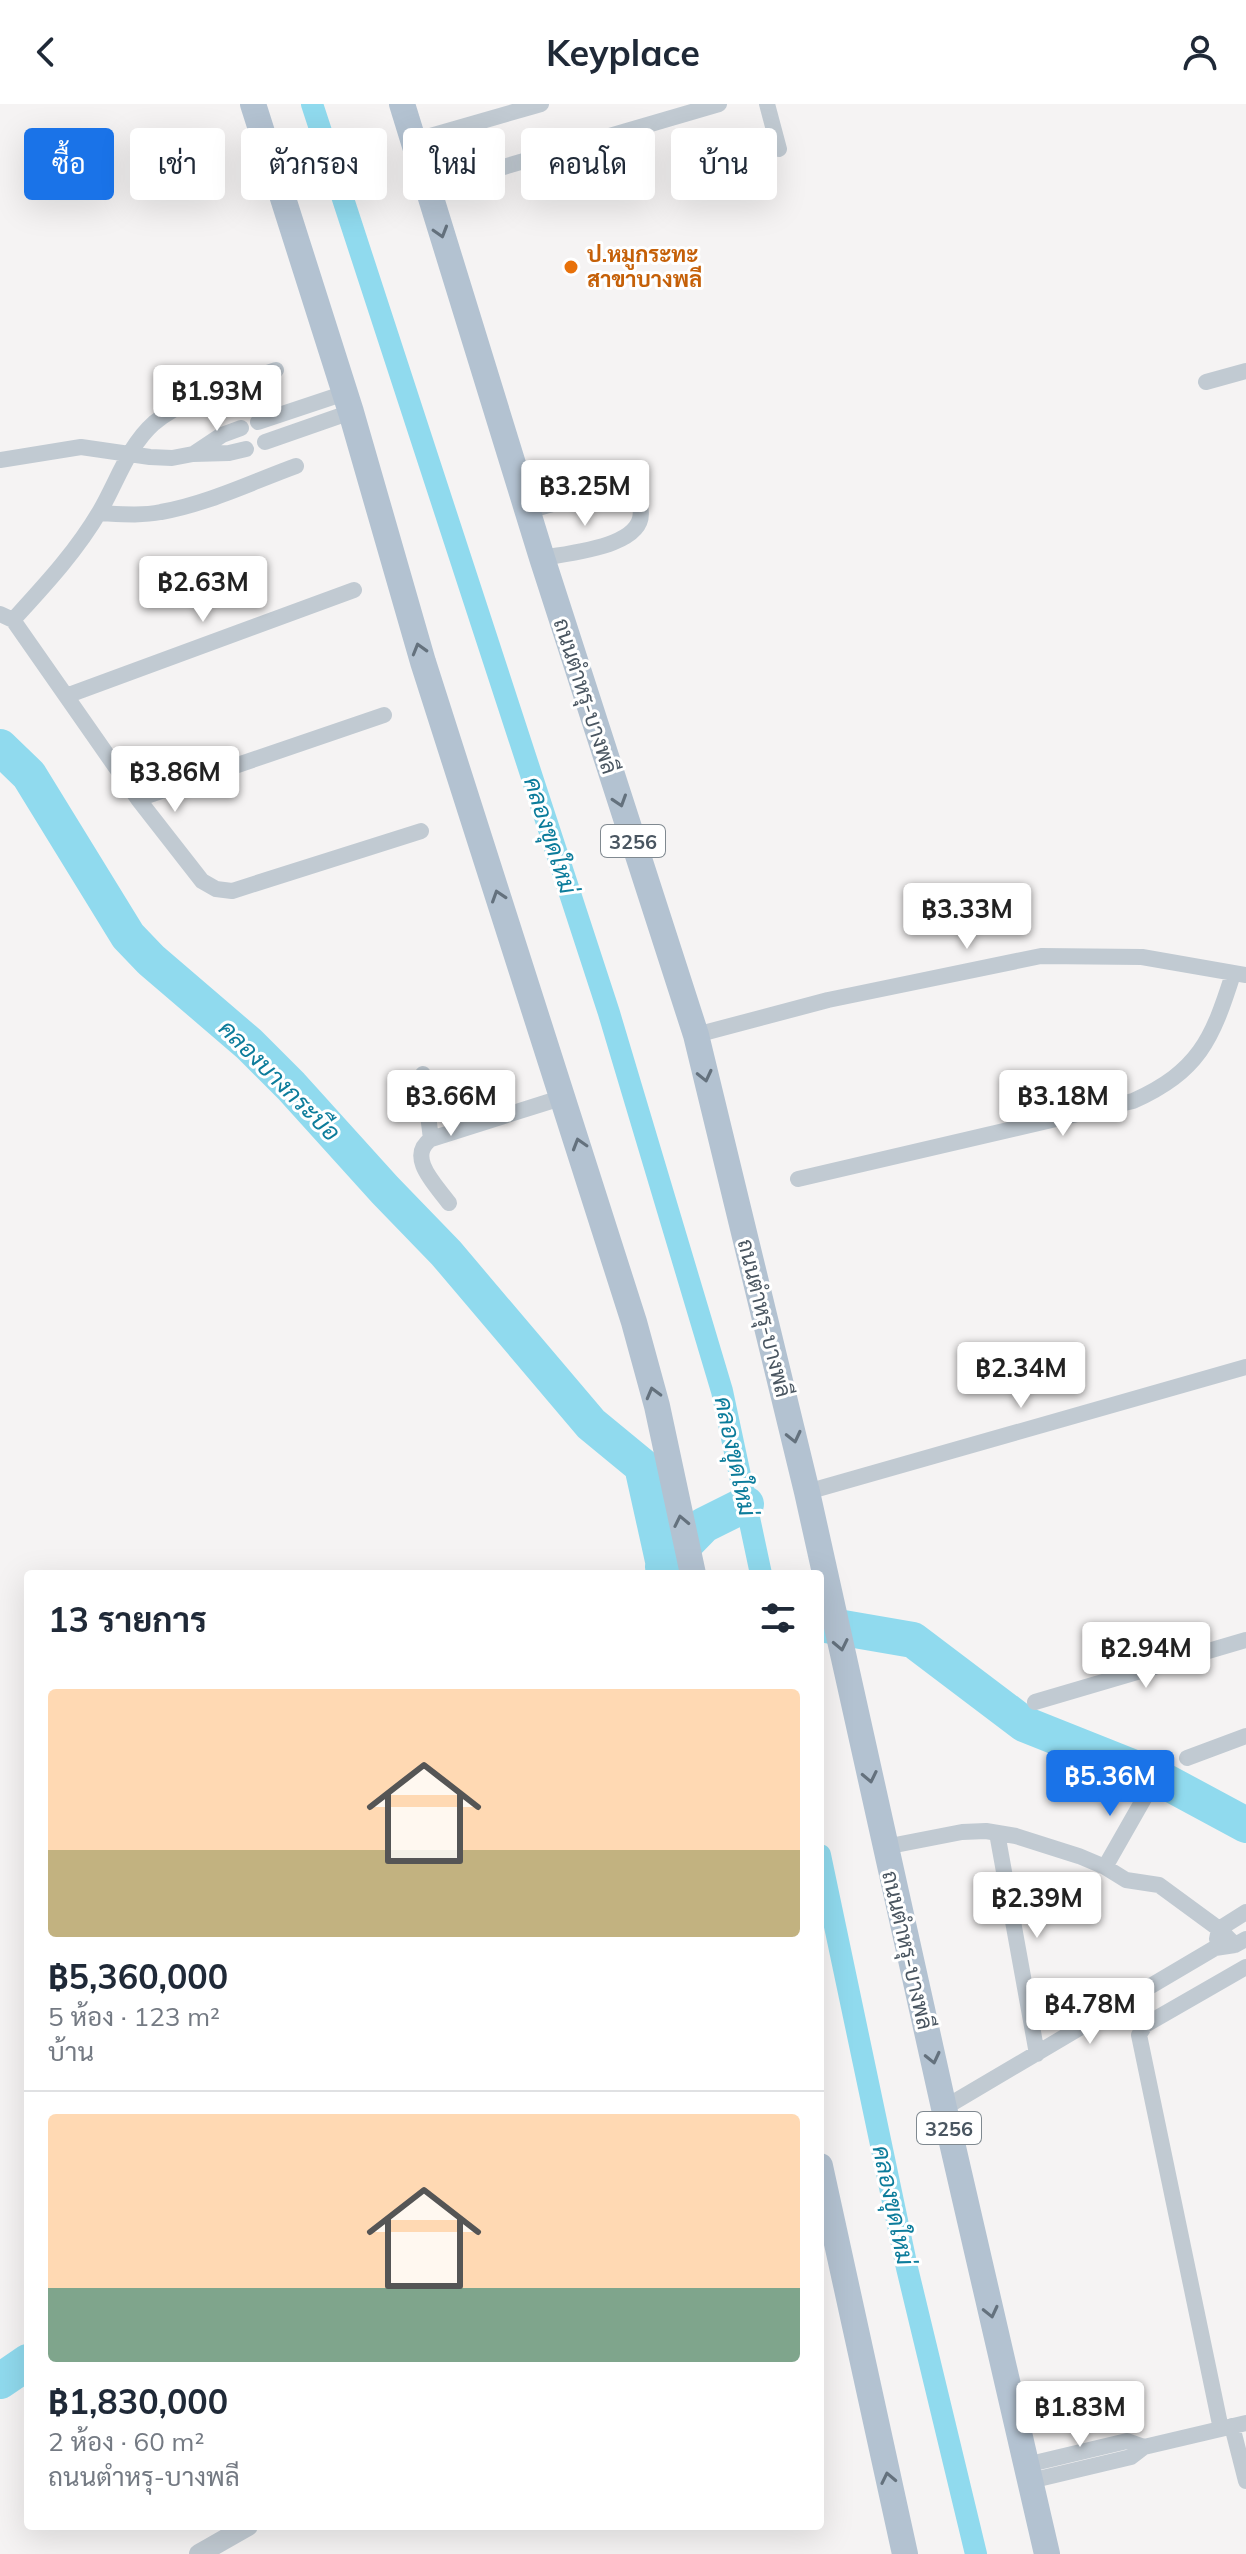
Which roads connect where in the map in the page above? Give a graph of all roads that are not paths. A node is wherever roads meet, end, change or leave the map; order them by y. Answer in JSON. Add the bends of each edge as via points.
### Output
{"nodes":[{"id":1,"x":253,"y":104,"type":"edge"},
{"id":2,"x":402,"y":104,"type":"edge"},
{"id":3,"x":541,"y":104,"type":"edge"},
{"id":4,"x":719,"y":104,"type":"edge"},
{"id":5,"x":767,"y":104,"type":"edge"},
{"id":6,"x":409,"y":128,"type":"edge"},
{"id":7,"x":458,"y":128,"type":"edge"},
{"id":8,"x":638,"y":128,"type":"edge"},
{"id":9,"x":779,"y":149,"type":"dead end"},
{"id":10,"x":431,"y":200,"type":"edge"},
{"id":11,"x":276,"y":370,"type":"dead end"},
{"id":12,"x":1246,"y":371,"type":"edge"},
{"id":13,"x":1206,"y":382,"type":"dead end"},
{"id":14,"x":348,"y":403,"type":"junction"},
{"id":15,"x":258,"y":422,"type":"dead end"},
{"id":16,"x":241,"y":428,"type":"dead end"},
{"id":17,"x":265,"y":442,"type":"dead end"},
{"id":18,"x":246,"y":449,"type":"dead end"},
{"id":19,"x":193,"y":454,"type":"junction"},
{"id":20,"x":129,"y":455,"type":"junction"},
{"id":21,"x":0,"y":460,"type":"edge"},
{"id":22,"x":296,"y":466,"type":"dead end"},
{"id":23,"x":616,"y":489,"type":"dead end"},
{"id":24,"x":597,"y":492,"type":"dead end"},
{"id":25,"x":527,"y":511,"type":"junction"},
{"id":26,"x":99,"y":513,"type":"junction"},
{"id":27,"x":542,"y":558,"type":"junction"},
{"id":28,"x":354,"y":590,"type":"dead end"},
{"id":29,"x":6,"y":617,"type":"edge"},
{"id":30,"x":66,"y":696,"type":"junction"},
{"id":31,"x":384,"y":715,"type":"dead end"},
{"id":32,"x":138,"y":799,"type":"junction"},
{"id":33,"x":421,"y":831,"type":"dead end"},
{"id":34,"x":1240,"y":975,"type":"edge"},
{"id":35,"x":696,"y":1035,"type":"junction"},
{"id":36,"x":423,"y":1074,"type":"dead end"},
{"id":37,"x":564,"y":1097,"type":"junction"},
{"id":38,"x":431,"y":1139,"type":"junction"},
{"id":39,"x":798,"y":1179,"type":"dead end"},
{"id":40,"x":449,"y":1203,"type":"dead end"},
{"id":41,"x":1246,"y":1367,"type":"edge"},
{"id":42,"x":807,"y":1492,"type":"junction"},
{"id":43,"x":692,"y":1570,"type":"edge"},
{"id":44,"x":1246,"y":1640,"type":"edge"},
{"id":45,"x":1035,"y":1702,"type":"dead end"},
{"id":46,"x":1246,"y":1736,"type":"edge"},
{"id":47,"x":1187,"y":1758,"type":"dead end"},
{"id":48,"x":1150,"y":1788,"type":"dead end"},
{"id":49,"x":997,"y":1833,"type":"junction"},
{"id":50,"x":885,"y":1847,"type":"junction"},
{"id":51,"x":1105,"y":1867,"type":"junction"},
{"id":52,"x":1246,"y":1912,"type":"edge"},
{"id":53,"x":1219,"y":1929,"type":"junction"},
{"id":54,"x":1240,"y":1942,"type":"edge"},
{"id":55,"x":1215,"y":1948,"type":"junction"},
{"id":56,"x":1246,"y":1967,"type":"edge"},
{"id":57,"x":1037,"y":2054,"type":"junction"},
{"id":58,"x":944,"y":2108,"type":"junction"},
{"id":59,"x":824,"y":2201,"type":"edge"},
{"id":60,"x":1233,"y":2426,"type":"edge"},
{"id":61,"x":1028,"y":2473,"type":"junction"},
{"id":62,"x":1246,"y":2481,"type":"edge"},
{"id":63,"x":241,"y":2530,"type":"edge"},
{"id":64,"x":199,"y":2554,"type":"edge"},
{"id":65,"x":905,"y":2554,"type":"edge"},
{"id":66,"x":1047,"y":2554,"type":"edge"}],
"edges":[{"from":1,"to":14,"type":"main road"},
{"from":2,"to":6,"type":"main road","name":"ถนนตำหรุ-บางพลี","number":"3256"},
{"from":3,"to":7,"type":"street"},
{"from":4,"to":8,"type":"street"},
{"from":5,"to":9,"type":"street"},
{"from":10,"to":25,"type":"main road","name":"ถนนตำหรุ-บางพลี","number":"3256","one_way":true},
{"from":11,"to":20,"type":"street","via":[[180,406],[153,424]]},
{"from":12,"to":13,"type":"street"},
{"from":14,"to":15,"type":"street"},
{"from":14,"to":17,"type":"street"},
{"from":37,"to":14,"type":"main road","one_way":true,"via":[[423,662]]},
{"from":16,"to":19,"type":"street"},
{"from":18,"to":19,"type":"street"},
{"from":19,"to":20,"type":"street"},
{"from":20,"to":21,"type":"street","via":[[81,447]]},
{"from":20,"to":26,"type":"street"},
{"from":22,"to":26,"type":"street","via":[[161,512]]},
{"from":23,"to":27,"type":"street","via":[[628,491],[640,504],[641,516],[632,534],[619,542]]},
{"from":24,"to":25,"type":"street"},
{"from":25,"to":27,"type":"main road","name":"ถนนตำหรุ-บางพลี","number":"3256"},
{"from":26,"to":29,"type":"street","via":[[63,566]]},
{"from":27,"to":35,"type":"main road","name":"ถนนตำหรุ-บางพลี","number":"3256","one_way":true},
{"from":28,"to":30,"type":"street"},
{"from":29,"to":30,"type":"street"},
{"from":30,"to":32,"type":"street"},
{"from":31,"to":32,"type":"street"},
{"from":32,"to":33,"type":"street","via":[[202,881],[232,891]]},
{"from":34,"to":35,"type":"street","via":[[1142,957],[1041,956],[828,1000]]},
{"from":34,"to":39,"type":"street","via":[[1189,1066],[1133,1101]]},
{"from":35,"to":42,"type":"main road","name":"ถนนตำหรุ-บางพลี","number":"3256","one_way":true},
{"from":36,"to":38,"type":"street"},
{"from":37,"to":38,"type":"street"},
{"from":43,"to":37,"type":"main road","one_way":true,"via":[[634,1322]]},
{"from":38,"to":40,"type":"street","via":[[423,1145],[423,1167]]},
{"from":41,"to":42,"type":"street"},
{"from":42,"to":50,"type":"main road","name":"ถนนตำหรุ-บางพลี","number":"3256","one_way":true},
{"from":44,"to":45,"type":"street"},
{"from":46,"to":47,"type":"street"},
{"from":48,"to":51,"type":"street"},
{"from":49,"to":50,"type":"street","via":[[962,1832]]},
{"from":49,"to":51,"type":"street"},
{"from":49,"to":57,"type":"street"},
{"from":50,"to":58,"type":"main road","name":"ถนนตำหรุ-บางพลี","number":"3256","one_way":true},
{"from":51,"to":53,"type":"street","via":[[1126,1880],[1159,1885]]},
{"from":52,"to":53,"type":"street"},
{"from":53,"to":54,"type":"street"},
{"from":53,"to":55,"type":"street"},
{"from":54,"to":55,"type":"street"},
{"from":55,"to":57,"type":"street"},
{"from":56,"to":60,"type":"street","via":[[1145,2025],[1139,2035]]},
{"from":57,"to":58,"type":"street"},
{"from":58,"to":61,"type":"main road","name":"ถนนตำหรุ-บางพลี","number":"3256","one_way":true},
{"from":65,"to":59,"type":"main road","one_way":true},
{"from":60,"to":61,"type":"street","via":[[1144,2447],[1127,2441]]},
{"from":60,"to":62,"type":"street"},
{"from":61,"to":66,"type":"main road","name":"ถนนตำหรุ-บางพลี","number":"3256"},
{"from":63,"to":64,"type":"street"}]}
